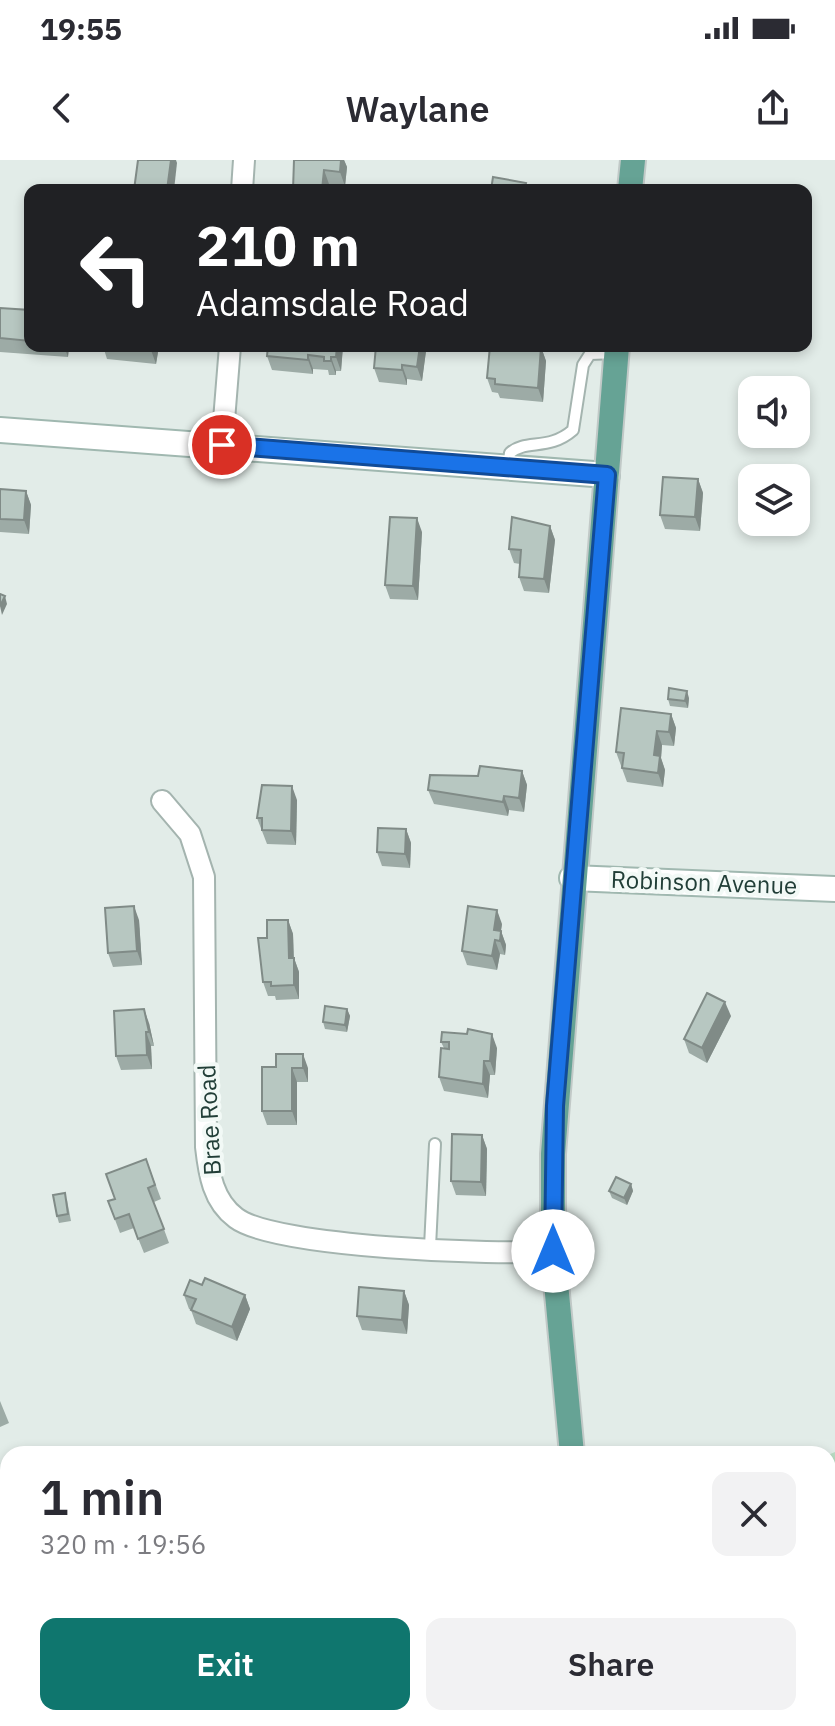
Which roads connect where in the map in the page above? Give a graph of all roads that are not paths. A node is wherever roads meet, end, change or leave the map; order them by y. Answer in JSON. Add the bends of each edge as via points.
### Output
{"nodes":[{"id":1,"x":244,"y":160,"type":"edge"},
{"id":2,"x":633,"y":160,"type":"edge"},
{"id":3,"x":242,"y":184,"type":"edge"},
{"id":4,"x":631,"y":184,"type":"edge"},
{"id":5,"x":230,"y":352,"type":"edge"},
{"id":6,"x":601,"y":352,"type":"edge"},
{"id":7,"x":617,"y":352,"type":"edge"},
{"id":8,"x":0,"y":430,"type":"edge"},
{"id":9,"x":222,"y":445,"type":"junction"},
{"id":10,"x":508,"y":467,"type":"junction"},
{"id":11,"x":607,"y":475,"type":"junction"},
{"id":12,"x":162,"y":801,"type":"dead end"},
{"id":13,"x":572,"y":878,"type":"junction"},
{"id":14,"x":835,"y":889,"type":"edge"},
{"id":15,"x":435,"y":1144,"type":"dead end"},
{"id":16,"x":430,"y":1247,"type":"junction"},
{"id":17,"x":553,"y":1251,"type":"junction"},
{"id":18,"x":571,"y":1446,"type":"edge"}],
"edges":[{"from":1,"to":3,"type":"street"},
{"from":2,"to":4,"type":"main road"},
{"from":5,"to":9,"type":"street"},
{"from":6,"to":10,"type":"lane","via":[[590,354],[583,365],[573,430],[559,443],[516,448]]},
{"from":7,"to":11,"type":"main road"},
{"from":8,"to":9,"type":"street"},
{"from":9,"to":10,"type":"street"},
{"from":10,"to":11,"type":"street"},
{"from":11,"to":13,"type":"main road"},
{"from":12,"to":16,"type":"street","name":"Brae Road","via":[[190,834],[204,877],[206,1147],[214,1191],[235,1218],[275,1235]]},
{"from":13,"to":14,"type":"street","name":"Robinson Avenue"},
{"from":13,"to":17,"type":"main road","via":[[555,1106]]},
{"from":15,"to":16,"type":"lane"},
{"from":16,"to":17,"type":"street","name":"Brae Road","via":[[503,1254]]},
{"from":17,"to":18,"type":"main road"}]}
